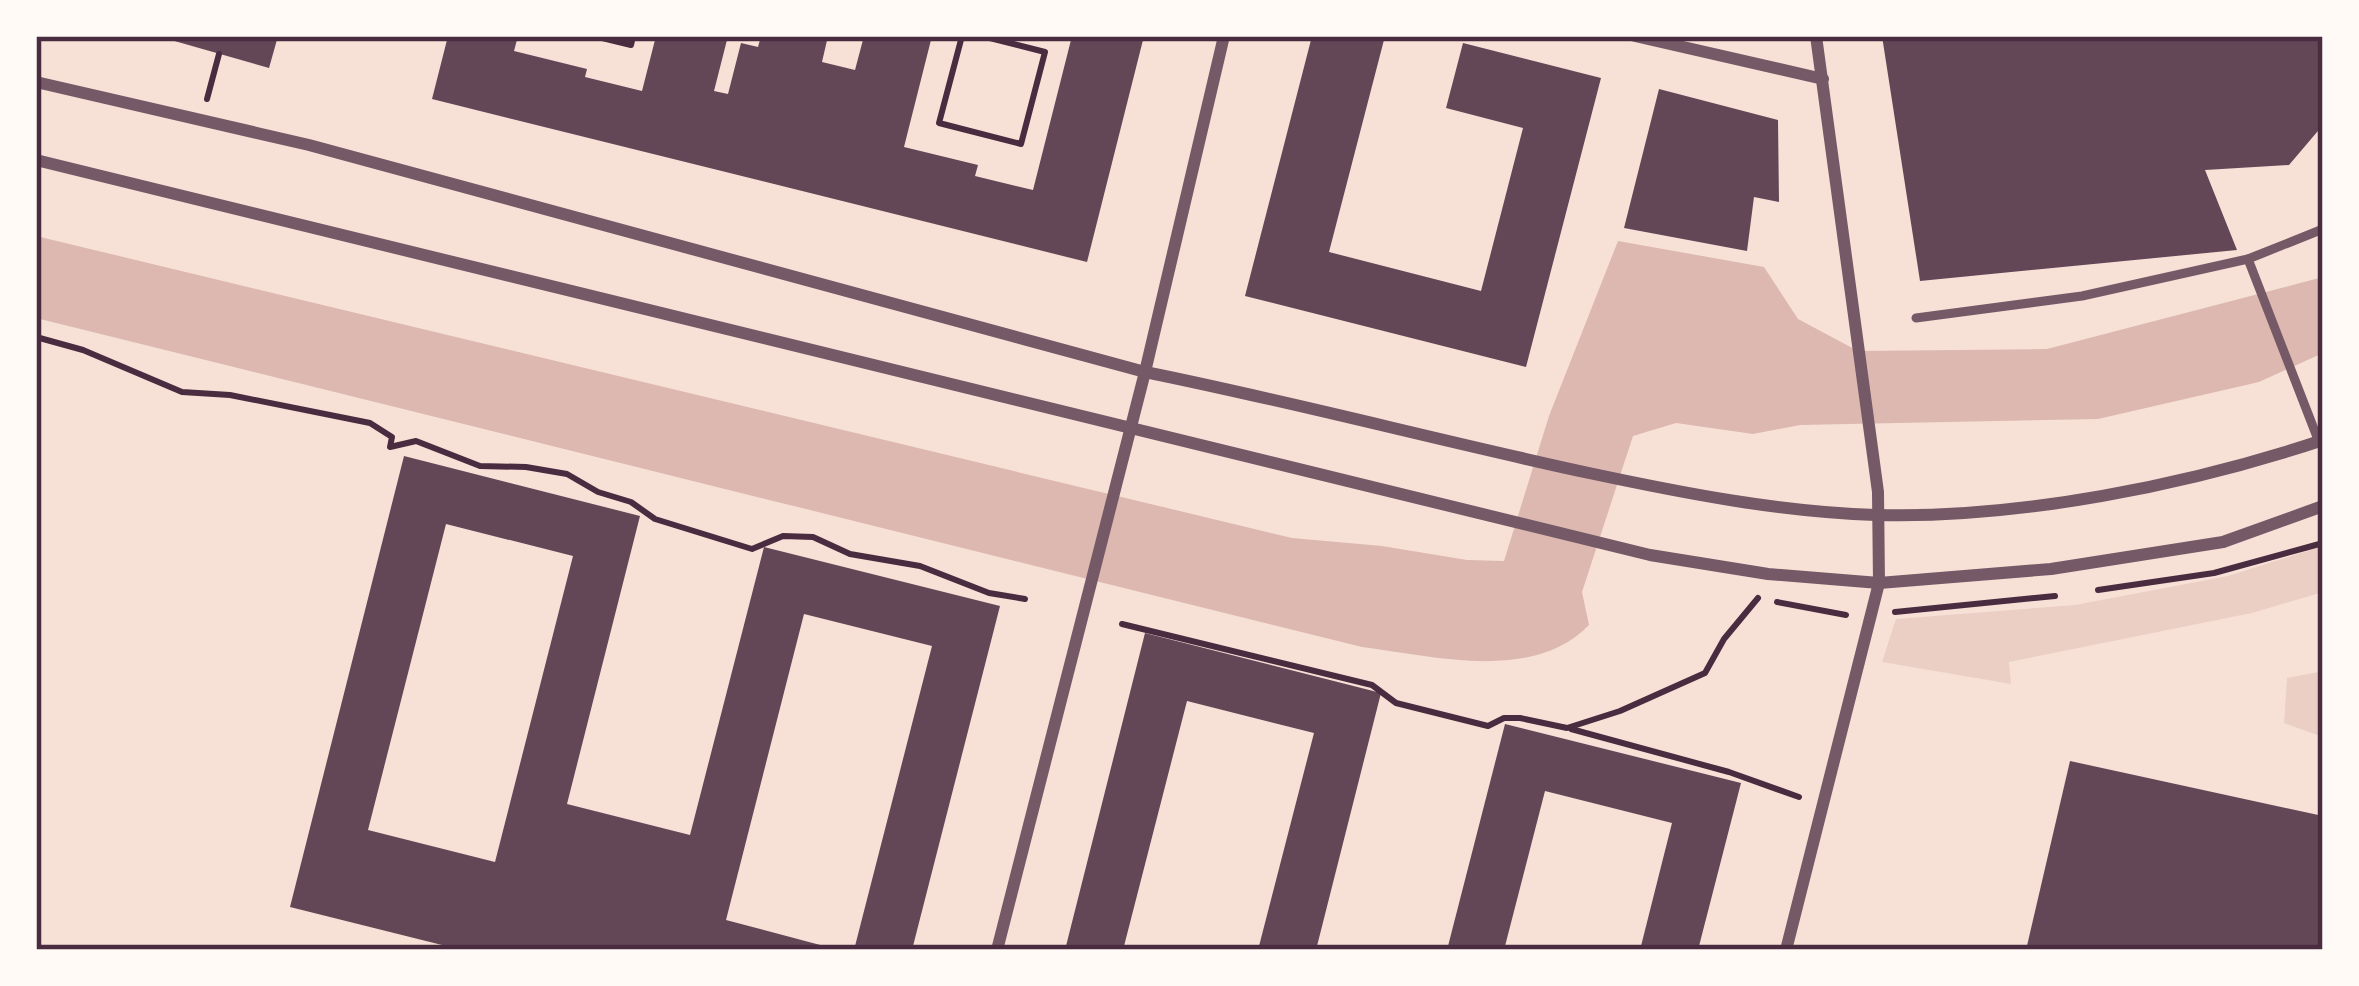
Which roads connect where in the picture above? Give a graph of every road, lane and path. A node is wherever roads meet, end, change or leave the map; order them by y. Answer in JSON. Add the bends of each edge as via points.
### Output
{"nodes":[{"id":1,"x":594,"y":36,"type":"edge"},
{"id":2,"x":633,"y":36,"type":"edge"},
{"id":3,"x":962,"y":36,"type":"edge"},
{"id":4,"x":982,"y":36,"type":"edge"},
{"id":5,"x":1224,"y":36,"type":"edge"},
{"id":6,"x":1635,"y":36,"type":"edge"},
{"id":7,"x":1816,"y":36,"type":"edge"},
{"id":8,"x":219,"y":54,"type":"dead end"},
{"id":9,"x":1823,"y":80,"type":"junction"},
{"id":10,"x":36,"y":82,"type":"edge"},
{"id":11,"x":201,"y":120,"type":"junction"},
{"id":12,"x":36,"y":160,"type":"edge"},
{"id":13,"x":2323,"y":229,"type":"edge"},
{"id":14,"x":2248,"y":259,"type":"junction"},
{"id":15,"x":1916,"y":318,"type":"dead end"},
{"id":16,"x":36,"y":337,"type":"edge"},
{"id":17,"x":1145,"y":372,"type":"junction"},
{"id":18,"x":1129,"y":430,"type":"junction"},
{"id":19,"x":2321,"y":441,"type":"edge"},
{"id":20,"x":2323,"y":506,"type":"edge"},
{"id":21,"x":1876,"y":515,"type":"junction"},
{"id":22,"x":1879,"y":583,"type":"junction"},
{"id":23,"x":1759,"y":598,"type":"dead end"},
{"id":24,"x":1025,"y":599,"type":"dead end"},
{"id":25,"x":1122,"y":624,"type":"dead end"},
{"id":26,"x":1567,"y":728,"type":"junction"},
{"id":27,"x":1823,"y":804,"type":"junction"},
{"id":28,"x":997,"y":950,"type":"edge"},
{"id":29,"x":1786,"y":950,"type":"edge"}],
"edges":[{"from":1,"to":2,"type":"path","via":[[631,45]]},
{"from":3,"to":4,"type":"path","via":[[939,123],[1021,144],[1045,52]]},
{"from":5,"to":17,"type":"street"},
{"from":6,"to":9,"type":"street"},
{"from":7,"to":9,"type":"street"},
{"from":8,"to":11,"type":"path"},
{"from":9,"to":21,"type":"street"},
{"from":10,"to":11,"type":"street"},
{"from":11,"to":17,"type":"street"},
{"from":12,"to":18,"type":"street"},
{"from":13,"to":14,"type":"lane"},
{"from":14,"to":15,"type":"lane","via":[[2082,296]]},
{"from":14,"to":19,"type":"lane"},
{"from":16,"to":24,"type":"path","via":[[182,392],[370,422],[392,437],[390,447],[416,441],[480,466],[568,474],[655,519],[752,549],[783,536],[813,537]]},
{"from":17,"to":18,"type":"street"},
{"from":17,"to":21,"type":"street","via":[[1665,489]]},
{"from":18,"to":22,"type":"street","via":[[1649,555]]},
{"from":18,"to":28,"type":"street"},
{"from":19,"to":21,"type":"street","via":[[2151,486],[1966,513]]},
{"from":20,"to":22,"type":"street","via":[[2223,542],[2050,569]]},
{"from":21,"to":22,"type":"street"},
{"from":22,"to":27,"type":"street"},
{"from":23,"to":26,"type":"path","via":[[1705,674]]},
{"from":25,"to":26,"type":"path","via":[[1372,685],[1396,703],[1488,726],[1520,718]]},
{"from":26,"to":27,"type":"path"},
{"from":27,"to":29,"type":"street"}]}
